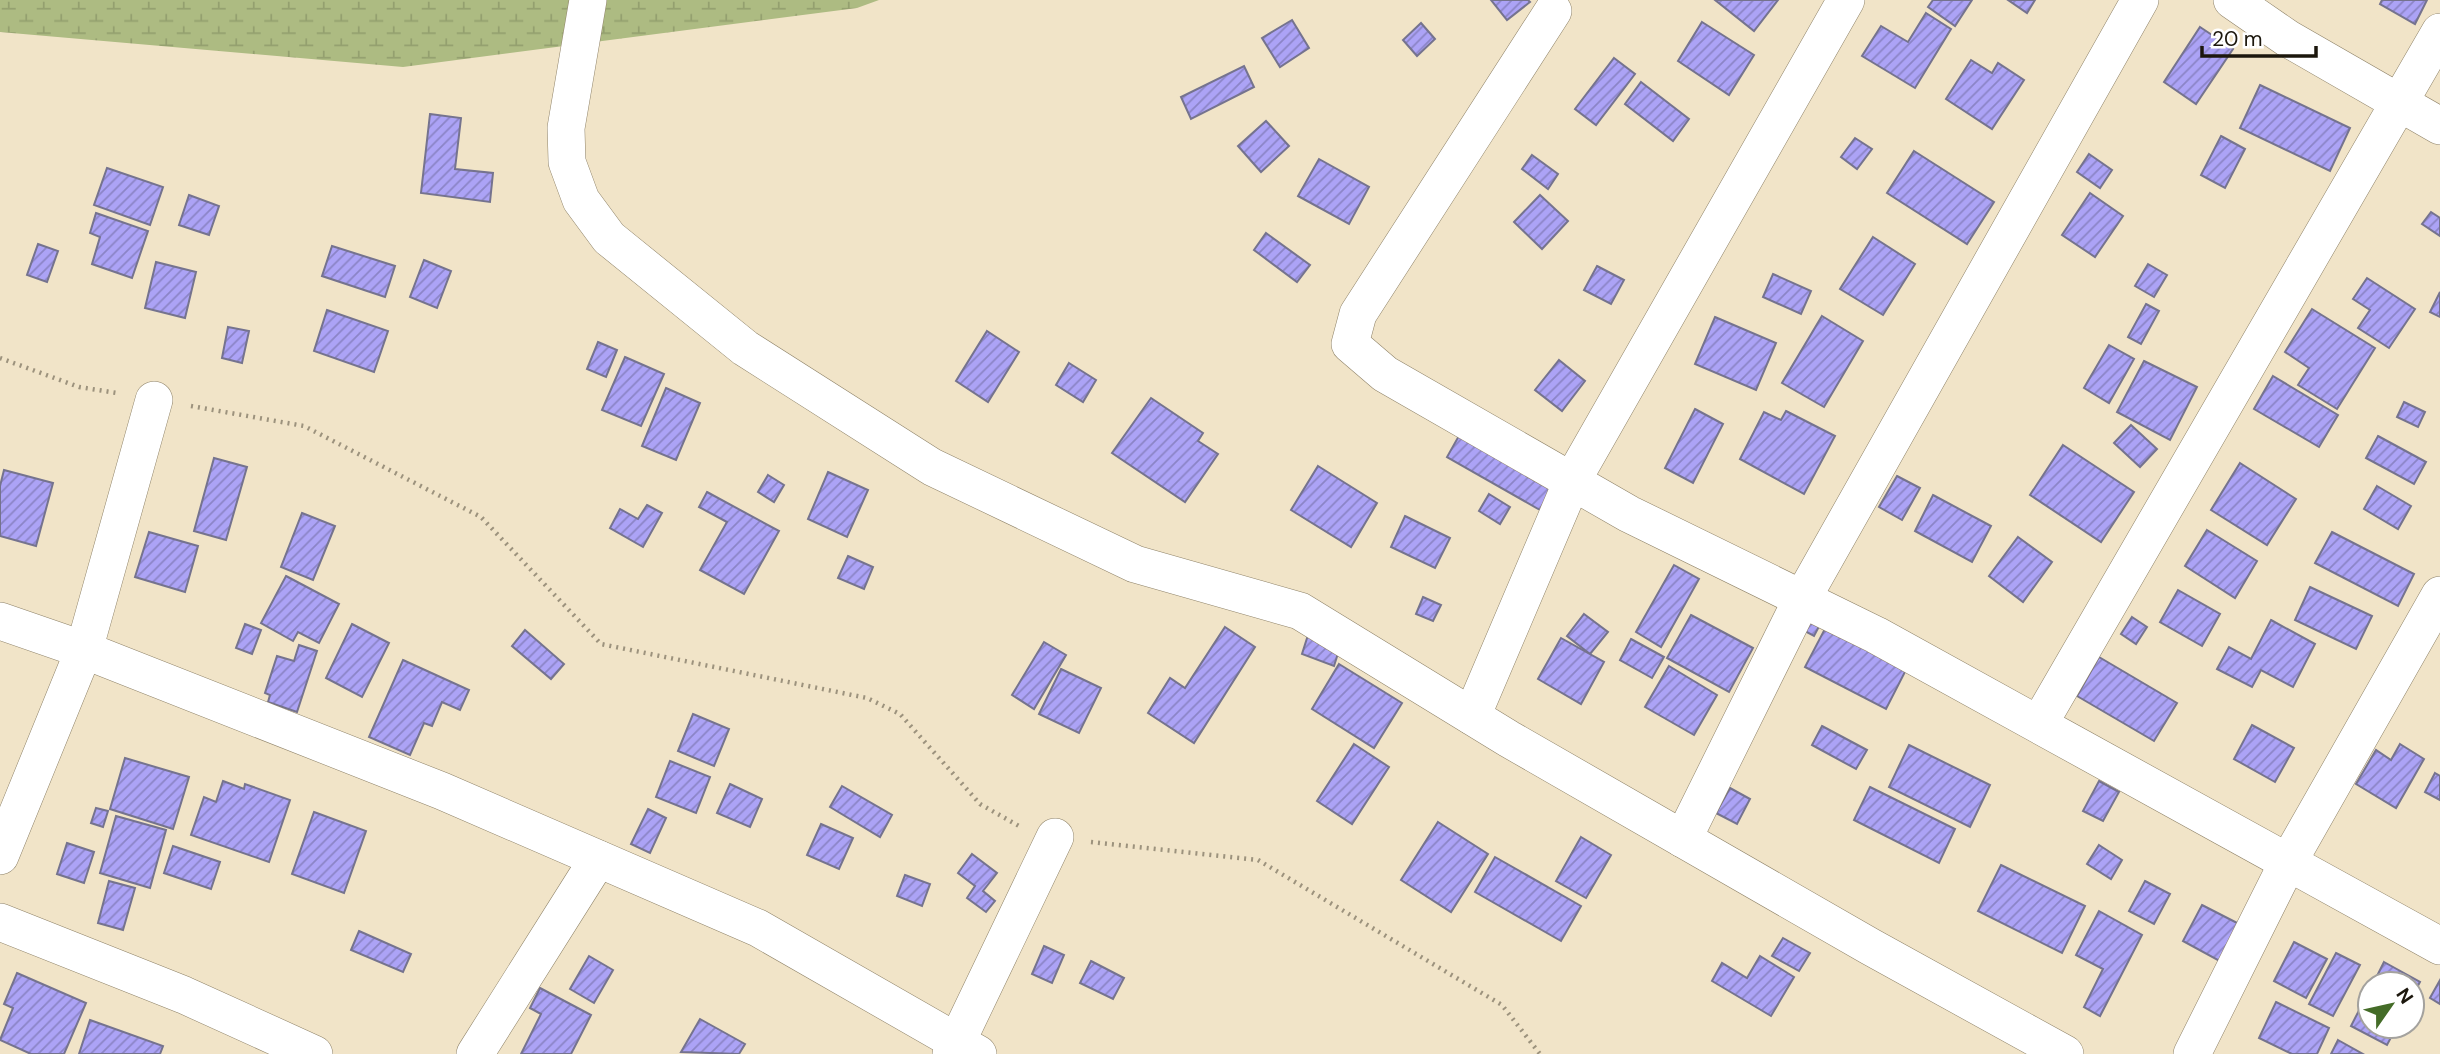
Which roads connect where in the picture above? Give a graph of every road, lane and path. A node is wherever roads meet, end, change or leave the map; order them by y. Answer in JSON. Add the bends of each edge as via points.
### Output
{"nodes":[{"id":1,"x":588,"y":0,"type":"edge"},
{"id":2,"x":1846,"y":0,"type":"edge"},
{"id":3,"x":2140,"y":0,"type":"edge"},
{"id":4,"x":2232,"y":0,"type":"edge"},
{"id":5,"x":1553,"y":11,"type":"dead end"},
{"id":6,"x":2440,"y":32,"type":"edge"},
{"id":7,"x":2400,"y":103,"type":"junction"},
{"id":8,"x":2440,"y":126,"type":"edge"},
{"id":9,"x":0,"y":358,"type":"edge"},
{"id":10,"x":154,"y":400,"type":"junction"},
{"id":11,"x":1573,"y":479,"type":"junction"},
{"id":12,"x":2440,"y":595,"type":"edge"},
{"id":13,"x":1802,"y":599,"type":"junction"},
{"id":14,"x":0,"y":621,"type":"edge"},
{"id":15,"x":85,"y":650,"type":"junction"},
{"id":16,"x":1472,"y":716,"type":"junction"},
{"id":17,"x":2039,"y":724,"type":"junction"},
{"id":18,"x":1055,"y":837,"type":"junction"},
{"id":19,"x":1683,"y":839,"type":"junction"},
{"id":20,"x":0,"y":856,"type":"edge"},
{"id":21,"x":598,"y":859,"type":"junction"},
{"id":22,"x":2287,"y":864,"type":"junction"},
{"id":23,"x":0,"y":922,"type":"edge"},
{"id":24,"x":2440,"y":946,"type":"edge"},
{"id":25,"x":962,"y":1050,"type":"edge"},
{"id":26,"x":314,"y":1054,"type":"edge"},
{"id":27,"x":475,"y":1054,"type":"edge"},
{"id":28,"x":1540,"y":1054,"type":"edge"},
{"id":29,"x":2065,"y":1054,"type":"edge"},
{"id":30,"x":2192,"y":1054,"type":"edge"}],
"edges":[{"from":1,"to":16,"type":"street","via":[[566,128],[567,162],[580,200],[609,238],[734,340],[932,467],[1135,564],[1300,611]]},
{"from":2,"to":11,"type":"street"},
{"from":3,"to":13,"type":"street"},
{"from":4,"to":7,"type":"street"},
{"from":5,"to":11,"type":"street","via":[[1358,314],[1350,344],[1385,374]]},
{"from":6,"to":7,"type":"street"},
{"from":7,"to":8,"type":"street"},
{"from":7,"to":17,"type":"street"},
{"from":9,"to":10,"type":"path","via":[[79,387]]},
{"from":10,"to":15,"type":"street"},
{"from":10,"to":18,"type":"path","via":[[304,426],[481,517],[601,644],[878,703],[900,714],[980,804],[1034,835]]},
{"from":11,"to":13,"type":"street","via":[[1629,514]]},
{"from":11,"to":16,"type":"street"},
{"from":12,"to":22,"type":"street"},
{"from":13,"to":17,"type":"street"},
{"from":13,"to":19,"type":"street"},
{"from":14,"to":15,"type":"street"},
{"from":15,"to":20,"type":"street"},
{"from":15,"to":21,"type":"street","via":[[442,791]]},
{"from":16,"to":19,"type":"street"},
{"from":17,"to":22,"type":"street"},
{"from":18,"to":25,"type":"street"},
{"from":18,"to":28,"type":"path","via":[[1258,860],[1502,1005]]},
{"from":19,"to":29,"type":"street"},
{"from":21,"to":25,"type":"street","via":[[758,928]]},
{"from":21,"to":27,"type":"street"},
{"from":22,"to":24,"type":"street"},
{"from":22,"to":30,"type":"street"},
{"from":23,"to":26,"type":"street","via":[[184,995]]}]}
